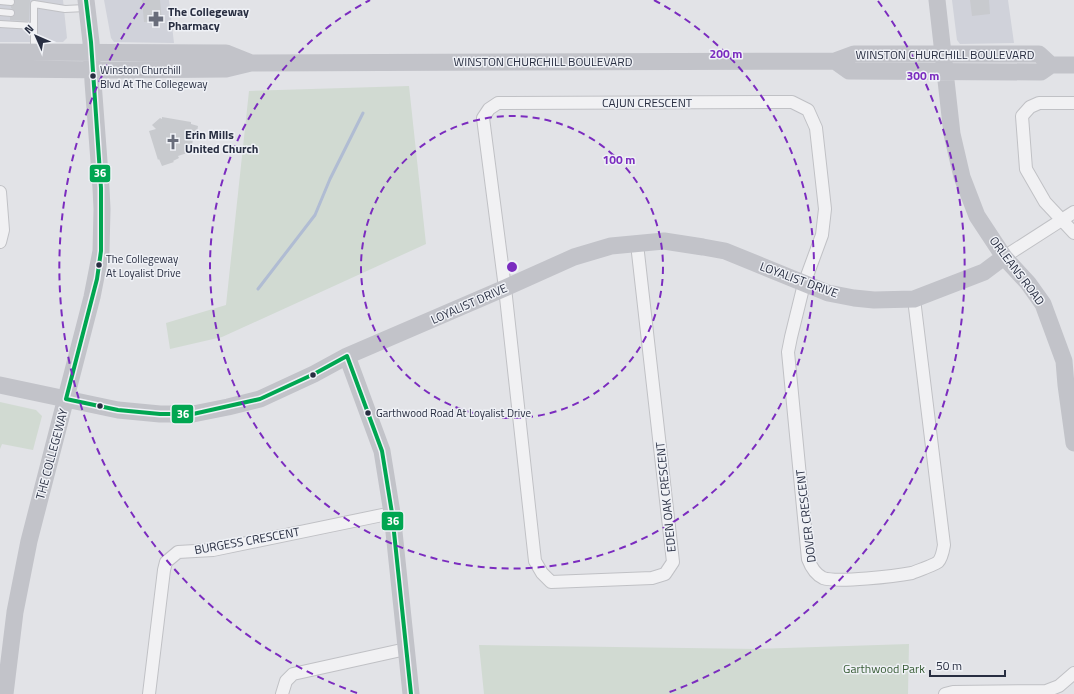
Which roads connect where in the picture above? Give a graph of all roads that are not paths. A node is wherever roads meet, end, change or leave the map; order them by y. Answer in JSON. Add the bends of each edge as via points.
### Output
{"nodes":[{"id":1,"x":938,"y":0,"type":"edge"},
{"id":2,"x":0,"y":2,"type":"edge"},
{"id":3,"x":11,"y":2,"type":"dead end"},
{"id":4,"x":42,"y":3,"type":"edge"},
{"id":5,"x":86,"y":4,"type":"edge"},
{"id":6,"x":0,"y":12,"type":"edge"},
{"id":7,"x":11,"y":13,"type":"dead end"},
{"id":8,"x":0,"y":24,"type":"edge"},
{"id":9,"x":34,"y":26,"type":"junction"},
{"id":10,"x":0,"y":52,"type":"edge"},
{"id":11,"x":34,"y":52,"type":"junction"},
{"id":12,"x":92,"y":52,"type":"junction"},
{"id":13,"x":943,"y":54,"type":"junction"},
{"id":14,"x":835,"y":61,"type":"junction"},
{"id":15,"x":251,"y":63,"type":"junction"},
{"id":16,"x":1074,"y":64,"type":"edge"},
{"id":17,"x":1051,"y":65,"type":"junction"},
{"id":18,"x":0,"y":69,"type":"edge"},
{"id":19,"x":92,"y":70,"type":"junction"},
{"id":20,"x":945,"y":72,"type":"junction"},
{"id":21,"x":1074,"y":103,"type":"edge"},
{"id":22,"x":0,"y":192,"type":"edge"},
{"id":23,"x":1074,"y":212,"type":"edge"},
{"id":24,"x":1062,"y":221,"type":"junction"},
{"id":25,"x":1074,"y":233,"type":"edge"},
{"id":26,"x":0,"y":242,"type":"edge"},
{"id":27,"x":637,"y":244,"type":"junction"},
{"id":28,"x":1004,"y":257,"type":"junction"},
{"id":29,"x":804,"y":284,"type":"junction"},
{"id":30,"x":505,"y":288,"type":"junction"},
{"id":31,"x":914,"y":299,"type":"junction"},
{"id":32,"x":347,"y":356,"type":"junction"},
{"id":33,"x":0,"y":385,"type":"edge"},
{"id":34,"x":66,"y":399,"type":"junction"},
{"id":35,"x":1074,"y":443,"type":"edge"},
{"id":36,"x":392,"y":513,"type":"junction"},
{"id":37,"x":406,"y":649,"type":"junction"},
{"id":38,"x":1074,"y":673,"type":"edge"},
{"id":39,"x":6,"y":694,"type":"edge"},
{"id":40,"x":148,"y":694,"type":"edge"},
{"id":41,"x":282,"y":694,"type":"edge"},
{"id":42,"x":411,"y":694,"type":"edge"},
{"id":43,"x":945,"y":694,"type":"edge"}],
"edges":[{"from":1,"to":13,"type":"street","name":"ORLEANS ROAD"},
{"from":2,"to":3,"type":"lane"},
{"from":4,"to":5,"type":"lane","via":[[65,9]]},
{"from":4,"to":9,"type":"lane","via":[[32,4]]},
{"from":5,"to":12,"type":"street","name":"THE COLLEGEWAY"},
{"from":6,"to":7,"type":"lane"},
{"from":8,"to":9,"type":"lane"},
{"from":9,"to":11,"type":"lane"},
{"from":10,"to":11,"type":"street","name":"WINSTON CHURCHILL BOULEVARD"},
{"from":11,"to":12,"type":"street","name":"WINSTON CHURCHILL BOULEVARD"},
{"from":12,"to":15,"type":"street","name":"WINSTON CHURCHILL BOULEVARD","via":[[226,53]]},
{"from":12,"to":19,"type":"street","name":"THE COLLEGEWAY"},
{"from":13,"to":14,"type":"street","name":"WINSTON CHURCHILL BOULEVARD","via":[[854,54]]},
{"from":13,"to":17,"type":"street","name":"WINSTON CHURCHILL BOULEVARD","via":[[1039,54]]},
{"from":13,"to":20,"type":"street","name":"ORLEANS ROAD"},
{"from":14,"to":15,"type":"street","name":"WINSTON CHURCHILL BOULEVARD"},
{"from":14,"to":20,"type":"street","name":"WINSTON CHURCHILL BOULEVARD","via":[[849,71]]},
{"from":15,"to":19,"type":"street","name":"WINSTON CHURCHILL BOULEVARD","via":[[226,69]]},
{"from":16,"to":17,"type":"street","name":"WINSTON CHURCHILL BOULEVARD"},
{"from":17,"to":20,"type":"street","name":"WINSTON CHURCHILL BOULEVARD","via":[[1041,72]]},
{"from":18,"to":19,"type":"street","name":"WINSTON CHURCHILL BOULEVARD"},
{"from":19,"to":34,"type":"street","name":"THE COLLEGEWAY","via":[[102,208],[101,251]]},
{"from":20,"to":28,"type":"street","name":"ORLEANS ROAD","via":[[952,134],[962,177],[977,216]]},
{"from":21,"to":24,"type":"street","via":[[1039,103],[1030,107],[1022,116],[1026,169],[1046,202]]},
{"from":22,"to":26,"type":"street"},
{"from":23,"to":24,"type":"street"},
{"from":24,"to":25,"type":"street"},
{"from":24,"to":28,"type":"street"},
{"from":27,"to":29,"type":"street","name":"LOYALIST DRIVE","via":[[664,241],[725,251]]},
{"from":27,"to":30,"type":"street","name":"LOYALIST DRIVE","via":[[611,246],[574,256]]},
{"from":27,"to":30,"type":"street","name":"EDEN OAK CRESCENT","via":[[672,548],[673,562],[665,574],[652,578],[551,582],[535,561]]},
{"from":28,"to":31,"type":"street","name":"LOYALIST DRIVE","via":[[984,272]]},
{"from":28,"to":35,"type":"street","name":"ORLEANS ROAD","via":[[1043,304],[1055,335],[1064,361]]},
{"from":29,"to":30,"type":"street","name":"CAJUN CRESCENT","via":[[822,235],[825,209],[816,128],[808,110],[792,102],[498,103],[489,109],[483,118]]},
{"from":29,"to":31,"type":"street","name":"LOYALIST DRIVE","via":[[854,298]]},
{"from":29,"to":31,"type":"street","name":"DOVER CRESCENT","via":[[788,352],[808,559],[812,570],[830,580],[873,578],[913,572],[938,562],[943,554],[944,545]]},
{"from":30,"to":32,"type":"street","name":"LOYALIST DRIVE"},
{"from":32,"to":34,"type":"street","name":"LOYALIST DRIVE","via":[[260,399],[193,414],[118,410]]},
{"from":32,"to":36,"type":"street","via":[[382,451]]},
{"from":33,"to":34,"type":"street","name":"LOYALIST DRIVE"},
{"from":34,"to":39,"type":"street","name":"THE COLLEGEWAY","via":[[28,542],[15,612]]},
{"from":36,"to":37,"type":"street"},
{"from":36,"to":40,"type":"street","name":"BURGESS CRESCENT","via":[[213,550],[178,552],[171,556],[164,570]]},
{"from":37,"to":41,"type":"street","via":[[293,674],[286,681]]},
{"from":37,"to":42,"type":"street"},
{"from":38,"to":43,"type":"street","via":[[1059,686],[1046,691]]}]}
